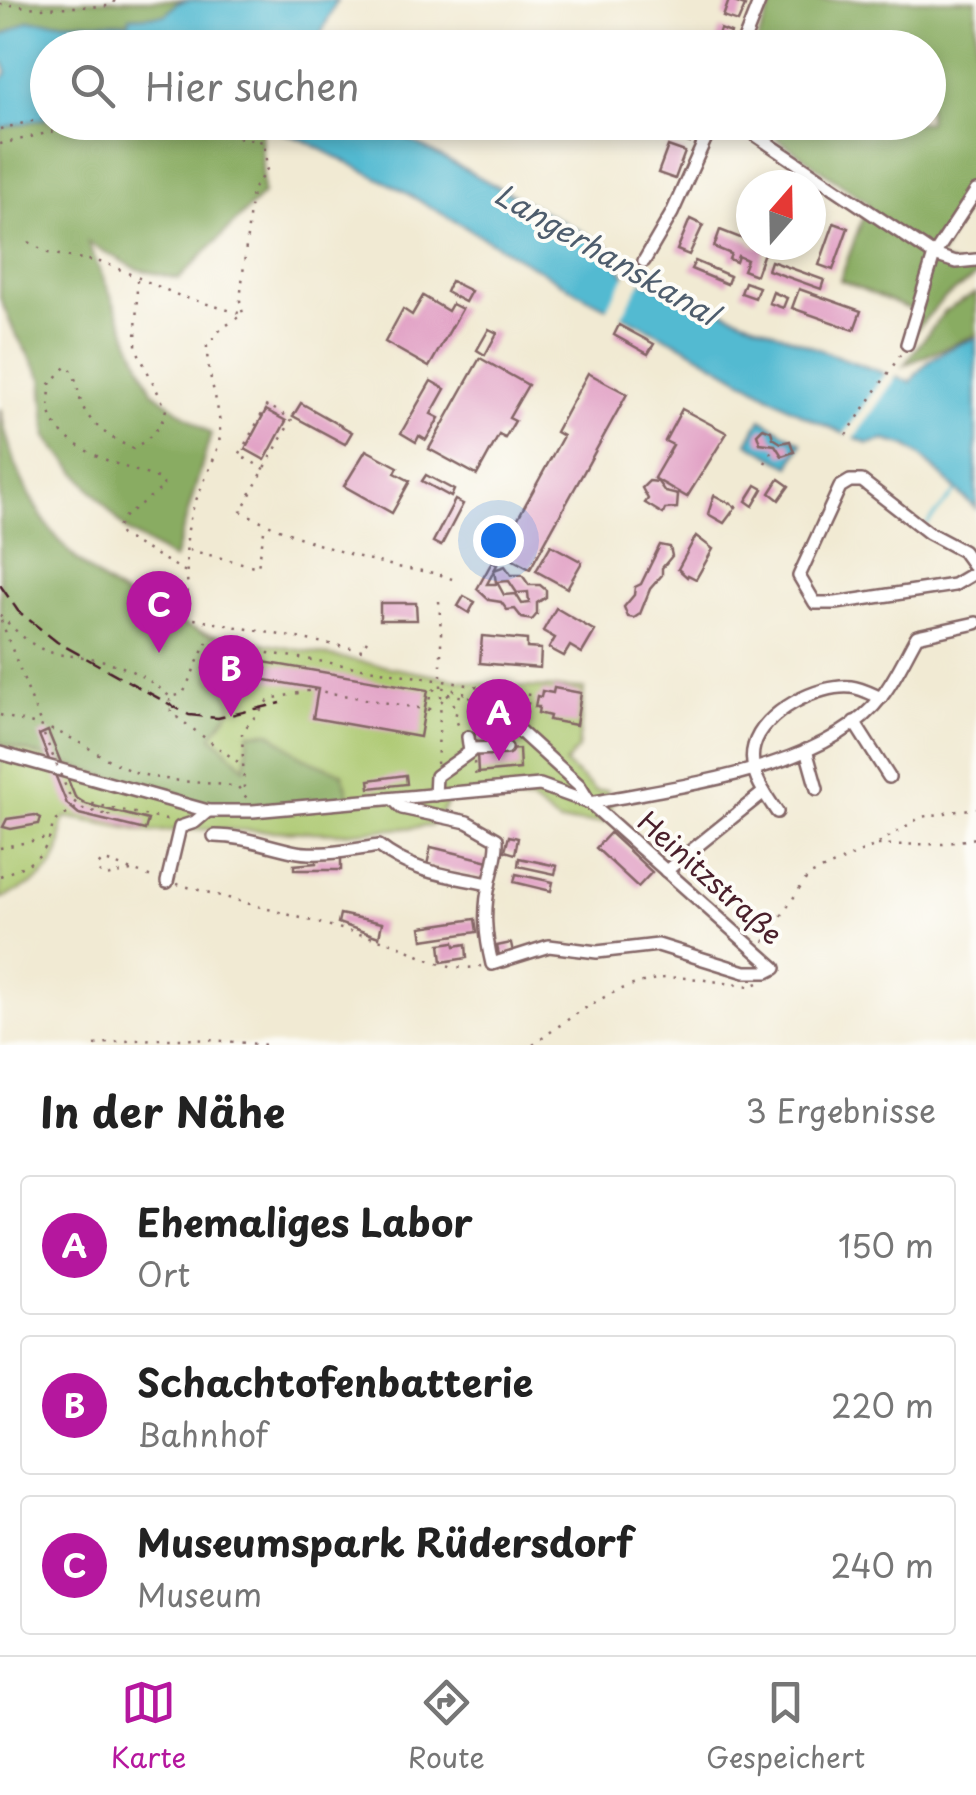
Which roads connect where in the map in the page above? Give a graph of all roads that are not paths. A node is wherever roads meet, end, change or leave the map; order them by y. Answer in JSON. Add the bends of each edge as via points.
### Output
{"nodes":[{"id":1,"x":760,"y":0,"type":"edge"},
{"id":2,"x":748,"y":30,"type":"edge"},
{"id":3,"x":704,"y":140,"type":"edge"},
{"id":4,"x":763,"y":140,"type":"edge"},
{"id":5,"x":976,"y":191,"type":"edge"},
{"id":6,"x":934,"y":254,"type":"junction"},
{"id":7,"x":976,"y":260,"type":"edge"},
{"id":8,"x":644,"y":261,"type":"dead end"},
{"id":9,"x":907,"y":344,"type":"dead end"},
{"id":10,"x":976,"y":570,"type":"edge"},
{"id":11,"x":976,"y":622,"type":"edge"},
{"id":12,"x":881,"y":698,"type":"junction"},
{"id":13,"x":502,"y":715,"type":"road end"},
{"id":14,"x":854,"y":722,"type":"junction"},
{"id":15,"x":506,"y":748,"type":"dead end"},
{"id":16,"x":806,"y":750,"type":"junction"},
{"id":17,"x":0,"y":753,"type":"edge"},
{"id":18,"x":754,"y":769,"type":"junction"},
{"id":19,"x":889,"y":778,"type":"dead end"},
{"id":20,"x":817,"y":789,"type":"dead end"},
{"id":21,"x":764,"y":792,"type":"junction"},
{"id":22,"x":636,"y":794,"type":"junction"},
{"id":23,"x":435,"y":795,"type":"junction"},
{"id":24,"x":393,"y":800,"type":"junction"},
{"id":25,"x":590,"y":803,"type":"junction"},
{"id":26,"x":208,"y":811,"type":"junction"},
{"id":27,"x":777,"y":812,"type":"dead end"},
{"id":28,"x":622,"y":830,"type":"junction"},
{"id":29,"x":214,"y":836,"type":"dead end"},
{"id":30,"x":666,"y":871,"type":"junction"},
{"id":31,"x":167,"y":882,"type":"road end"},
{"id":32,"x":489,"y":884,"type":"junction"}],
"edges":[{"from":1,"to":2,"type":"street"},
{"from":3,"to":8,"type":"street"},
{"from":4,"to":6,"type":"street"},
{"from":5,"to":6,"type":"street"},
{"from":6,"to":7,"type":"street"},
{"from":6,"to":9,"type":"street"},
{"from":10,"to":10,"type":"street","via":[[963,551],[862,481],[850,481],[840,487],[799,576],[815,603],[836,604],[954,585]]},
{"from":11,"to":12,"type":"street","via":[[917,636]]},
{"from":12,"to":14,"type":"street"},
{"from":12,"to":18,"type":"street","via":[[848,686],[791,702],[754,746]]},
{"from":13,"to":25,"type":"street"},
{"from":14,"to":16,"type":"street"},
{"from":14,"to":19,"type":"street"},
{"from":15,"to":23,"type":"street","via":[[469,746],[436,776]]},
{"from":16,"to":18,"type":"street"},
{"from":16,"to":20,"type":"street"},
{"from":17,"to":26,"type":"street","name":"Heinitzstraße"},
{"from":18,"to":21,"type":"street"},
{"from":18,"to":22,"type":"street"},
{"from":21,"to":27,"type":"street"},
{"from":21,"to":30,"type":"street"},
{"from":22,"to":25,"type":"street"},
{"from":22,"to":28,"type":"street","via":[[616,817]]},
{"from":23,"to":24,"type":"street","name":"Heinitzstraße"},
{"from":23,"to":25,"type":"street","name":"Heinitzstraße","via":[[540,785]]},
{"from":24,"to":26,"type":"street","name":"Heinitzstraße"},
{"from":24,"to":32,"type":"street","name":"Heinitzstraße","via":[[402,808],[467,822],[497,839]]},
{"from":25,"to":28,"type":"street","name":"Heinitzstraße"},
{"from":26,"to":31,"type":"street","via":[[180,827]]},
{"from":28,"to":30,"type":"street","name":"Heinitzstraße"},
{"from":29,"to":32,"type":"street","via":[[296,852],[379,846],[422,870]]},
{"from":30,"to":32,"type":"street","name":"Heinitzstraße","via":[[774,968],[745,972],[658,945],[597,952],[550,946],[492,964],[484,931]]}]}
